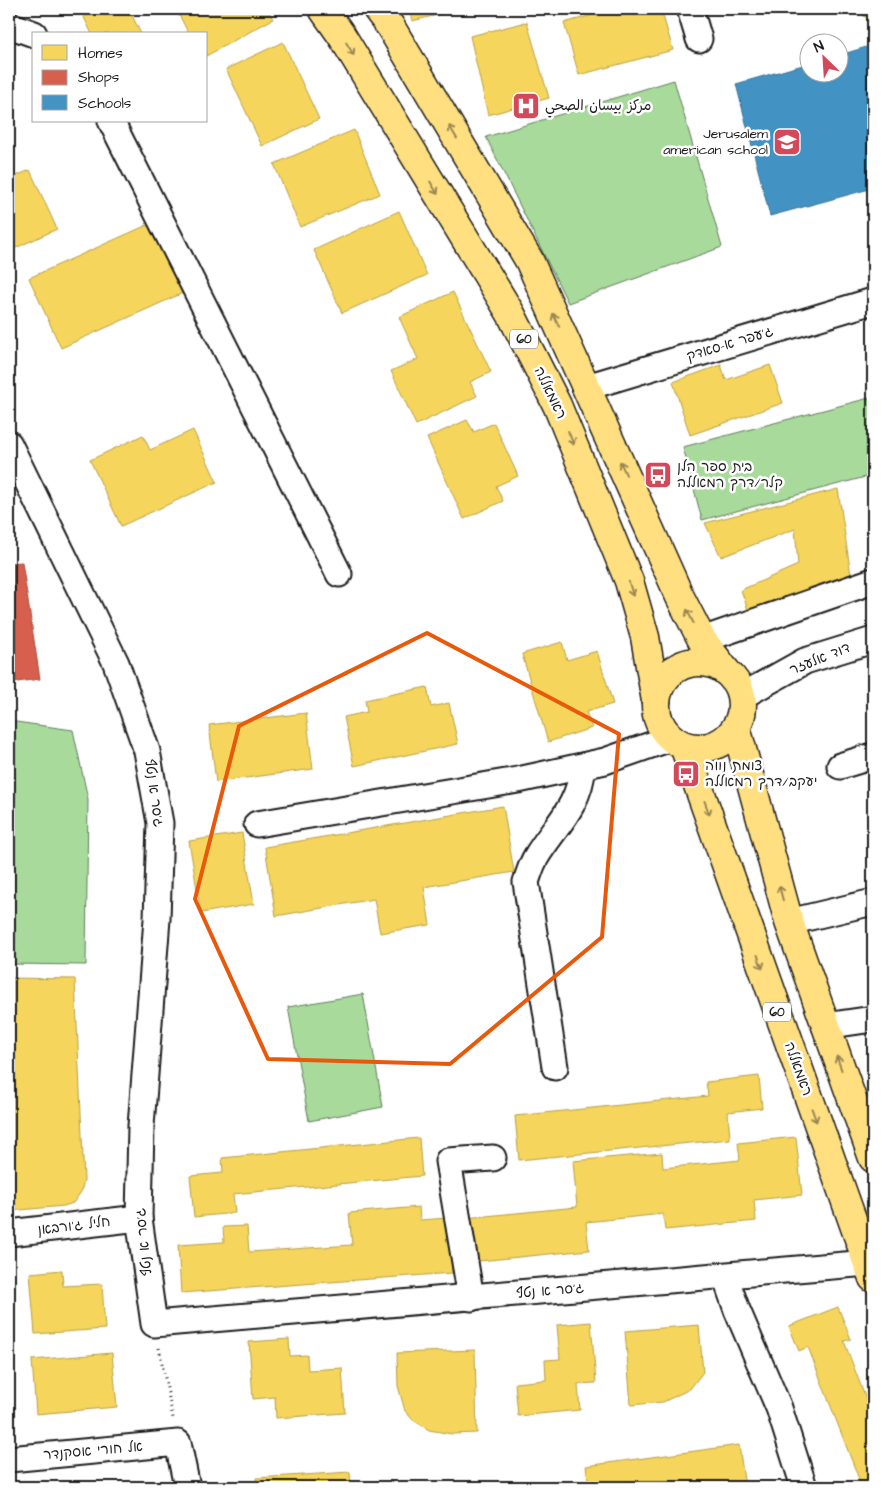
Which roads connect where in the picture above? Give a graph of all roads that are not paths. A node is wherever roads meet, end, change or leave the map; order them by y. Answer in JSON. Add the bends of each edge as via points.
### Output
{"nodes":[{"id":1,"x":323,"y":9,"type":"edge"},
{"id":2,"x":377,"y":9,"type":"edge"},
{"id":3,"x":690,"y":9,"type":"edge"},
{"id":4,"x":9,"y":24,"type":"edge"},
{"id":5,"x":32,"y":33,"type":"edge"},
{"id":6,"x":699,"y":39,"type":"dead end"},
{"id":7,"x":111,"y":122,"type":"edge"},
{"id":8,"x":873,"y":302,"type":"edge"},
{"id":9,"x":587,"y":387,"type":"junction"},
{"id":10,"x":9,"y":444,"type":"edge"},
{"id":11,"x":339,"y":574,"type":"dead end"},
{"id":12,"x":873,"y":581,"type":"edge"},
{"id":13,"x":702,"y":640,"type":"junction"},
{"id":14,"x":873,"y":640,"type":"edge"},
{"id":15,"x":726,"y":671,"type":"junction"},
{"id":16,"x":742,"y":696,"type":"junction"},
{"id":17,"x":656,"y":701,"type":"junction"},
{"id":18,"x":736,"y":727,"type":"junction"},
{"id":19,"x":677,"y":742,"type":"junction"},
{"id":20,"x":873,"y":756,"type":"edge"},
{"id":21,"x":583,"y":766,"type":"junction"},
{"id":22,"x":840,"y":766,"type":"dead end"},
{"id":23,"x":258,"y":824,"type":"dead end"},
{"id":24,"x":873,"y":902,"type":"edge"},
{"id":25,"x":789,"y":922,"type":"junction"},
{"id":26,"x":873,"y":1019,"type":"edge"},
{"id":27,"x":825,"y":1026,"type":"junction"},
{"id":28,"x":555,"y":1067,"type":"dead end"},
{"id":29,"x":493,"y":1158,"type":"dead end"},
{"id":30,"x":873,"y":1158,"type":"edge"},
{"id":31,"x":139,"y":1218,"type":"junction"},
{"id":32,"x":9,"y":1233,"type":"edge"},
{"id":33,"x":871,"y":1271,"type":"edge"},
{"id":34,"x":725,"y":1276,"type":"junction"},
{"id":35,"x":471,"y":1298,"type":"junction"},
{"id":36,"x":9,"y":1459,"type":"edge"},
{"id":37,"x":188,"y":1487,"type":"edge"},
{"id":38,"x":804,"y":1487,"type":"edge"}],
"edges":[{"from":1,"to":17,"type":"highway","name":"ראמאללה","number":"60","one_way":true,"via":[[511,314],[557,405],[629,581],[645,636]]},
{"from":9,"to":2,"type":"highway","one_way":true,"via":[[529,260]]},
{"from":3,"to":6,"type":"street"},
{"from":4,"to":5,"type":"street"},
{"from":7,"to":11,"type":"street"},
{"from":8,"to":9,"type":"street","name":"ג'עפר א-סאדק"},
{"from":13,"to":9,"type":"highway","one_way":true},
{"from":10,"to":31,"type":"street","name":"ג'סר א נטף","via":[[116,663],[147,751],[158,814],[157,918],[141,1126]]},
{"from":12,"to":13,"type":"street"},
{"from":13,"to":15,"type":"highway"},
{"from":14,"to":16,"type":"street","name":"דוד אלעזר","via":[[805,661]]},
{"from":15,"to":16,"type":"highway"},
{"from":15,"to":17,"type":"highway","via":[[698,661],[681,665],[660,686]]},
{"from":16,"to":18,"type":"highway","via":[[742,713]]},
{"from":17,"to":19,"type":"highway","number":"60","via":[[661,726]]},
{"from":18,"to":19,"type":"highway","via":[[726,739],[713,746],[699,748]]},
{"from":25,"to":18,"type":"highway","one_way":true},
{"from":19,"to":21,"type":"street"},
{"from":19,"to":33,"type":"highway","name":"ראמאללה","number":"60","one_way":true},
{"from":20,"to":22,"type":"street"},
{"from":21,"to":23,"type":"street"},
{"from":21,"to":28,"type":"street","via":[[581,786],[567,814],[535,858],[526,882]]},
{"from":24,"to":25,"type":"street"},
{"from":25,"to":27,"type":"highway"},
{"from":26,"to":27,"type":"street"},
{"from":30,"to":27,"type":"highway","one_way":true},
{"from":29,"to":35,"type":"street","via":[[448,1161]]},
{"from":31,"to":32,"type":"street","name":"חליל ג'ורבאן"},
{"from":31,"to":35,"type":"street","name":"ג'סר א נטף","via":[[154,1324]]},
{"from":33,"to":34,"type":"street","name":"ג'סר א נטף"},
{"from":34,"to":35,"type":"street","name":"ג'סר א נטף"},
{"from":34,"to":38,"type":"street","via":[[736,1310],[779,1408]]},
{"from":36,"to":37,"type":"street","name":"אל חורי אסקנדר","via":[[178,1443]]}]}
